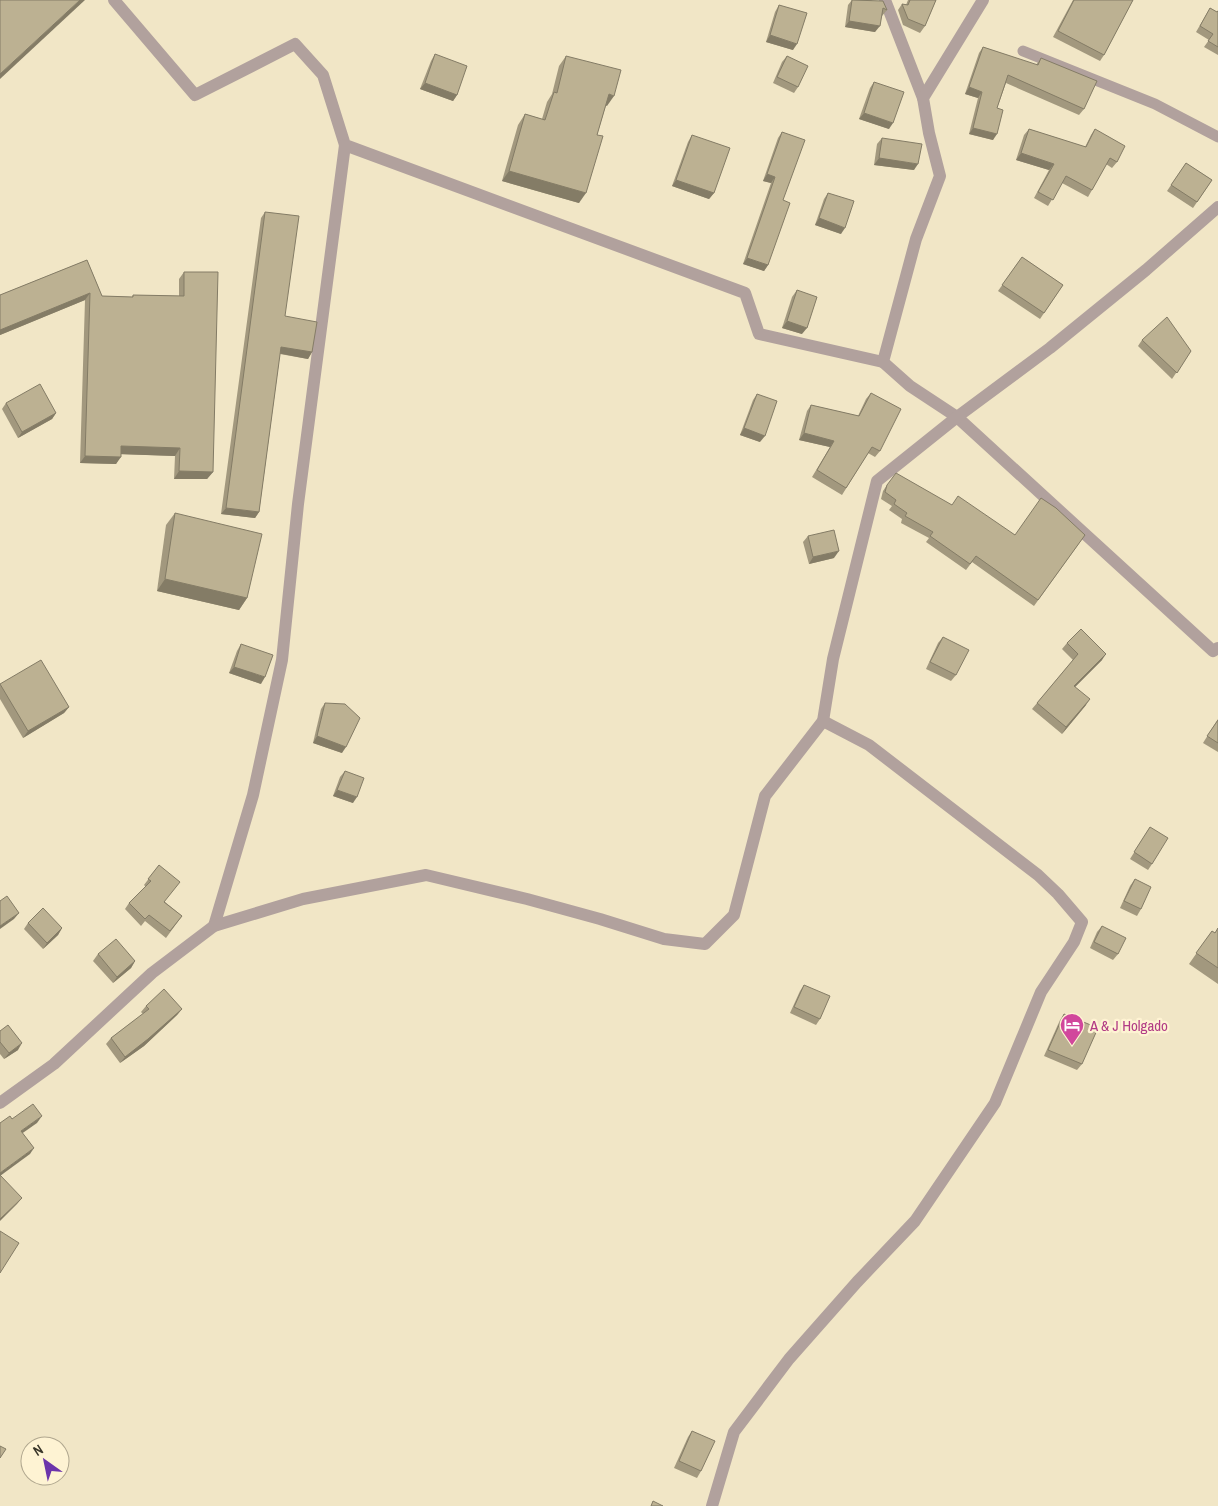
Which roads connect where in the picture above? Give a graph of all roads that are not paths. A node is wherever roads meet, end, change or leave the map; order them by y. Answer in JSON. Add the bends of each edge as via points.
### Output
{"nodes":[{"id":1,"x":114,"y":0,"type":"edge"},
{"id":2,"x":885,"y":0,"type":"edge"},
{"id":3,"x":983,"y":0,"type":"edge"},
{"id":4,"x":1023,"y":51,"type":"dead end"},
{"id":5,"x":923,"y":98,"type":"junction"},
{"id":6,"x":1218,"y":137,"type":"edge"},
{"id":7,"x":345,"y":146,"type":"junction"},
{"id":8,"x":1218,"y":207,"type":"edge"},
{"id":9,"x":883,"y":362,"type":"junction"},
{"id":10,"x":957,"y":417,"type":"junction"},
{"id":11,"x":1218,"y":648,"type":"edge"},
{"id":12,"x":823,"y":721,"type":"junction"},
{"id":13,"x":214,"y":926,"type":"junction"},
{"id":14,"x":0,"y":1103,"type":"edge"},
{"id":15,"x":712,"y":1506,"type":"edge"}],
"edges":[{"from":1,"to":7,"type":"street","via":[[194,95],[295,44],[323,75]]},
{"from":2,"to":5,"type":"street"},
{"from":3,"to":5,"type":"street"},
{"from":4,"to":6,"type":"lane","via":[[1154,104]]},
{"from":5,"to":9,"type":"street","via":[[940,176],[916,239]]},
{"from":7,"to":9,"type":"street","via":[[745,293],[759,334]]},
{"from":7,"to":13,"type":"street","via":[[298,504],[282,660],[253,795]]},
{"from":8,"to":10,"type":"street","via":[[1050,348]]},
{"from":9,"to":10,"type":"street","via":[[910,386]]},
{"from":10,"to":11,"type":"street","via":[[1213,652]]},
{"from":10,"to":12,"type":"street","via":[[877,481],[833,659]]},
{"from":12,"to":13,"type":"street","via":[[765,796],[734,914],[705,944],[664,940],[564,909],[426,875],[304,899]]},
{"from":12,"to":15,"type":"street","via":[[869,745],[1038,875],[1082,922],[1074,942],[1041,992],[995,1102],[915,1221],[795,1352],[734,1432]]},
{"from":13,"to":14,"type":"street","via":[[152,973],[54,1064]]}]}
